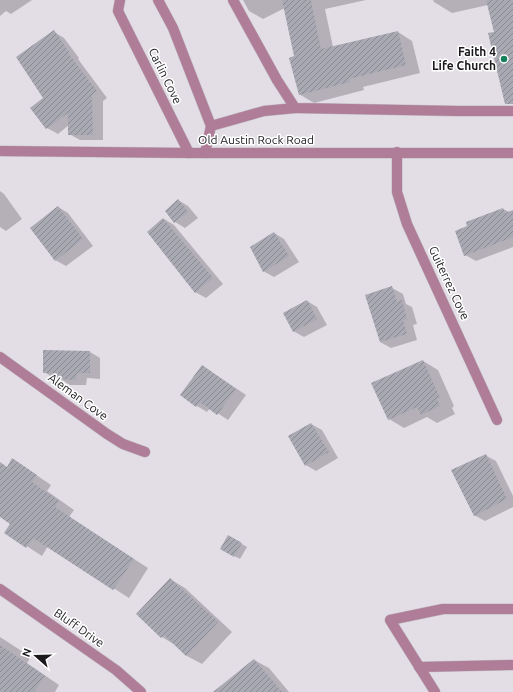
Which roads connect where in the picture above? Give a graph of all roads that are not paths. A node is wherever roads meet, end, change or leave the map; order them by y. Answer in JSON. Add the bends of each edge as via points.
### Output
{"nodes":[{"id":1,"x":120,"y":0,"type":"edge"},
{"id":2,"x":158,"y":0,"type":"edge"},
{"id":3,"x":233,"y":0,"type":"edge"},
{"id":4,"x":294,"y":108,"type":"junction"},
{"id":5,"x":513,"y":110,"type":"edge"},
{"id":6,"x":211,"y":126,"type":"junction"},
{"id":7,"x":0,"y":151,"type":"edge"},
{"id":8,"x":205,"y":152,"type":"junction"},
{"id":9,"x":397,"y":152,"type":"junction"},
{"id":10,"x":189,"y":153,"type":"junction"},
{"id":11,"x":513,"y":153,"type":"edge"},
{"id":12,"x":0,"y":357,"type":"edge"},
{"id":13,"x":497,"y":420,"type":"dead end"},
{"id":14,"x":145,"y":452,"type":"dead end"},
{"id":15,"x":0,"y":589,"type":"edge"},
{"id":16,"x":513,"y":609,"type":"edge"},
{"id":17,"x":513,"y":665,"type":"edge"},
{"id":18,"x":419,"y":667,"type":"junction"},
{"id":19,"x":141,"y":692,"type":"edge"},
{"id":20,"x":435,"y":692,"type":"edge"}],
"edges":[{"from":1,"to":10,"type":"street","name":"Carlin Cove","via":[[118,11]]},
{"from":2,"to":6,"type":"street","via":[[173,28]]},
{"from":3,"to":4,"type":"street"},
{"from":4,"to":5,"type":"street"},
{"from":4,"to":6,"type":"street","via":[[264,111]]},
{"from":6,"to":8,"type":"street"},
{"from":7,"to":10,"type":"street","name":"Old Austin Rock Road"},
{"from":8,"to":9,"type":"street","name":"Old Austin Rock Road"},
{"from":8,"to":10,"type":"street","name":"Old Austin Rock Road"},
{"from":9,"to":11,"type":"street","name":"Old Austin Rock Road"},
{"from":9,"to":13,"type":"street","name":"Guiterrez Cove","via":[[397,192],[408,224]]},
{"from":12,"to":14,"type":"street","name":"Aleman Cove","via":[[107,434],[123,444]]},
{"from":15,"to":19,"type":"street","name":"Bluff Drive","via":[[116,670]]},
{"from":16,"to":18,"type":"street","via":[[443,609],[390,620]]},
{"from":17,"to":18,"type":"street"},
{"from":18,"to":20,"type":"street"}]}
